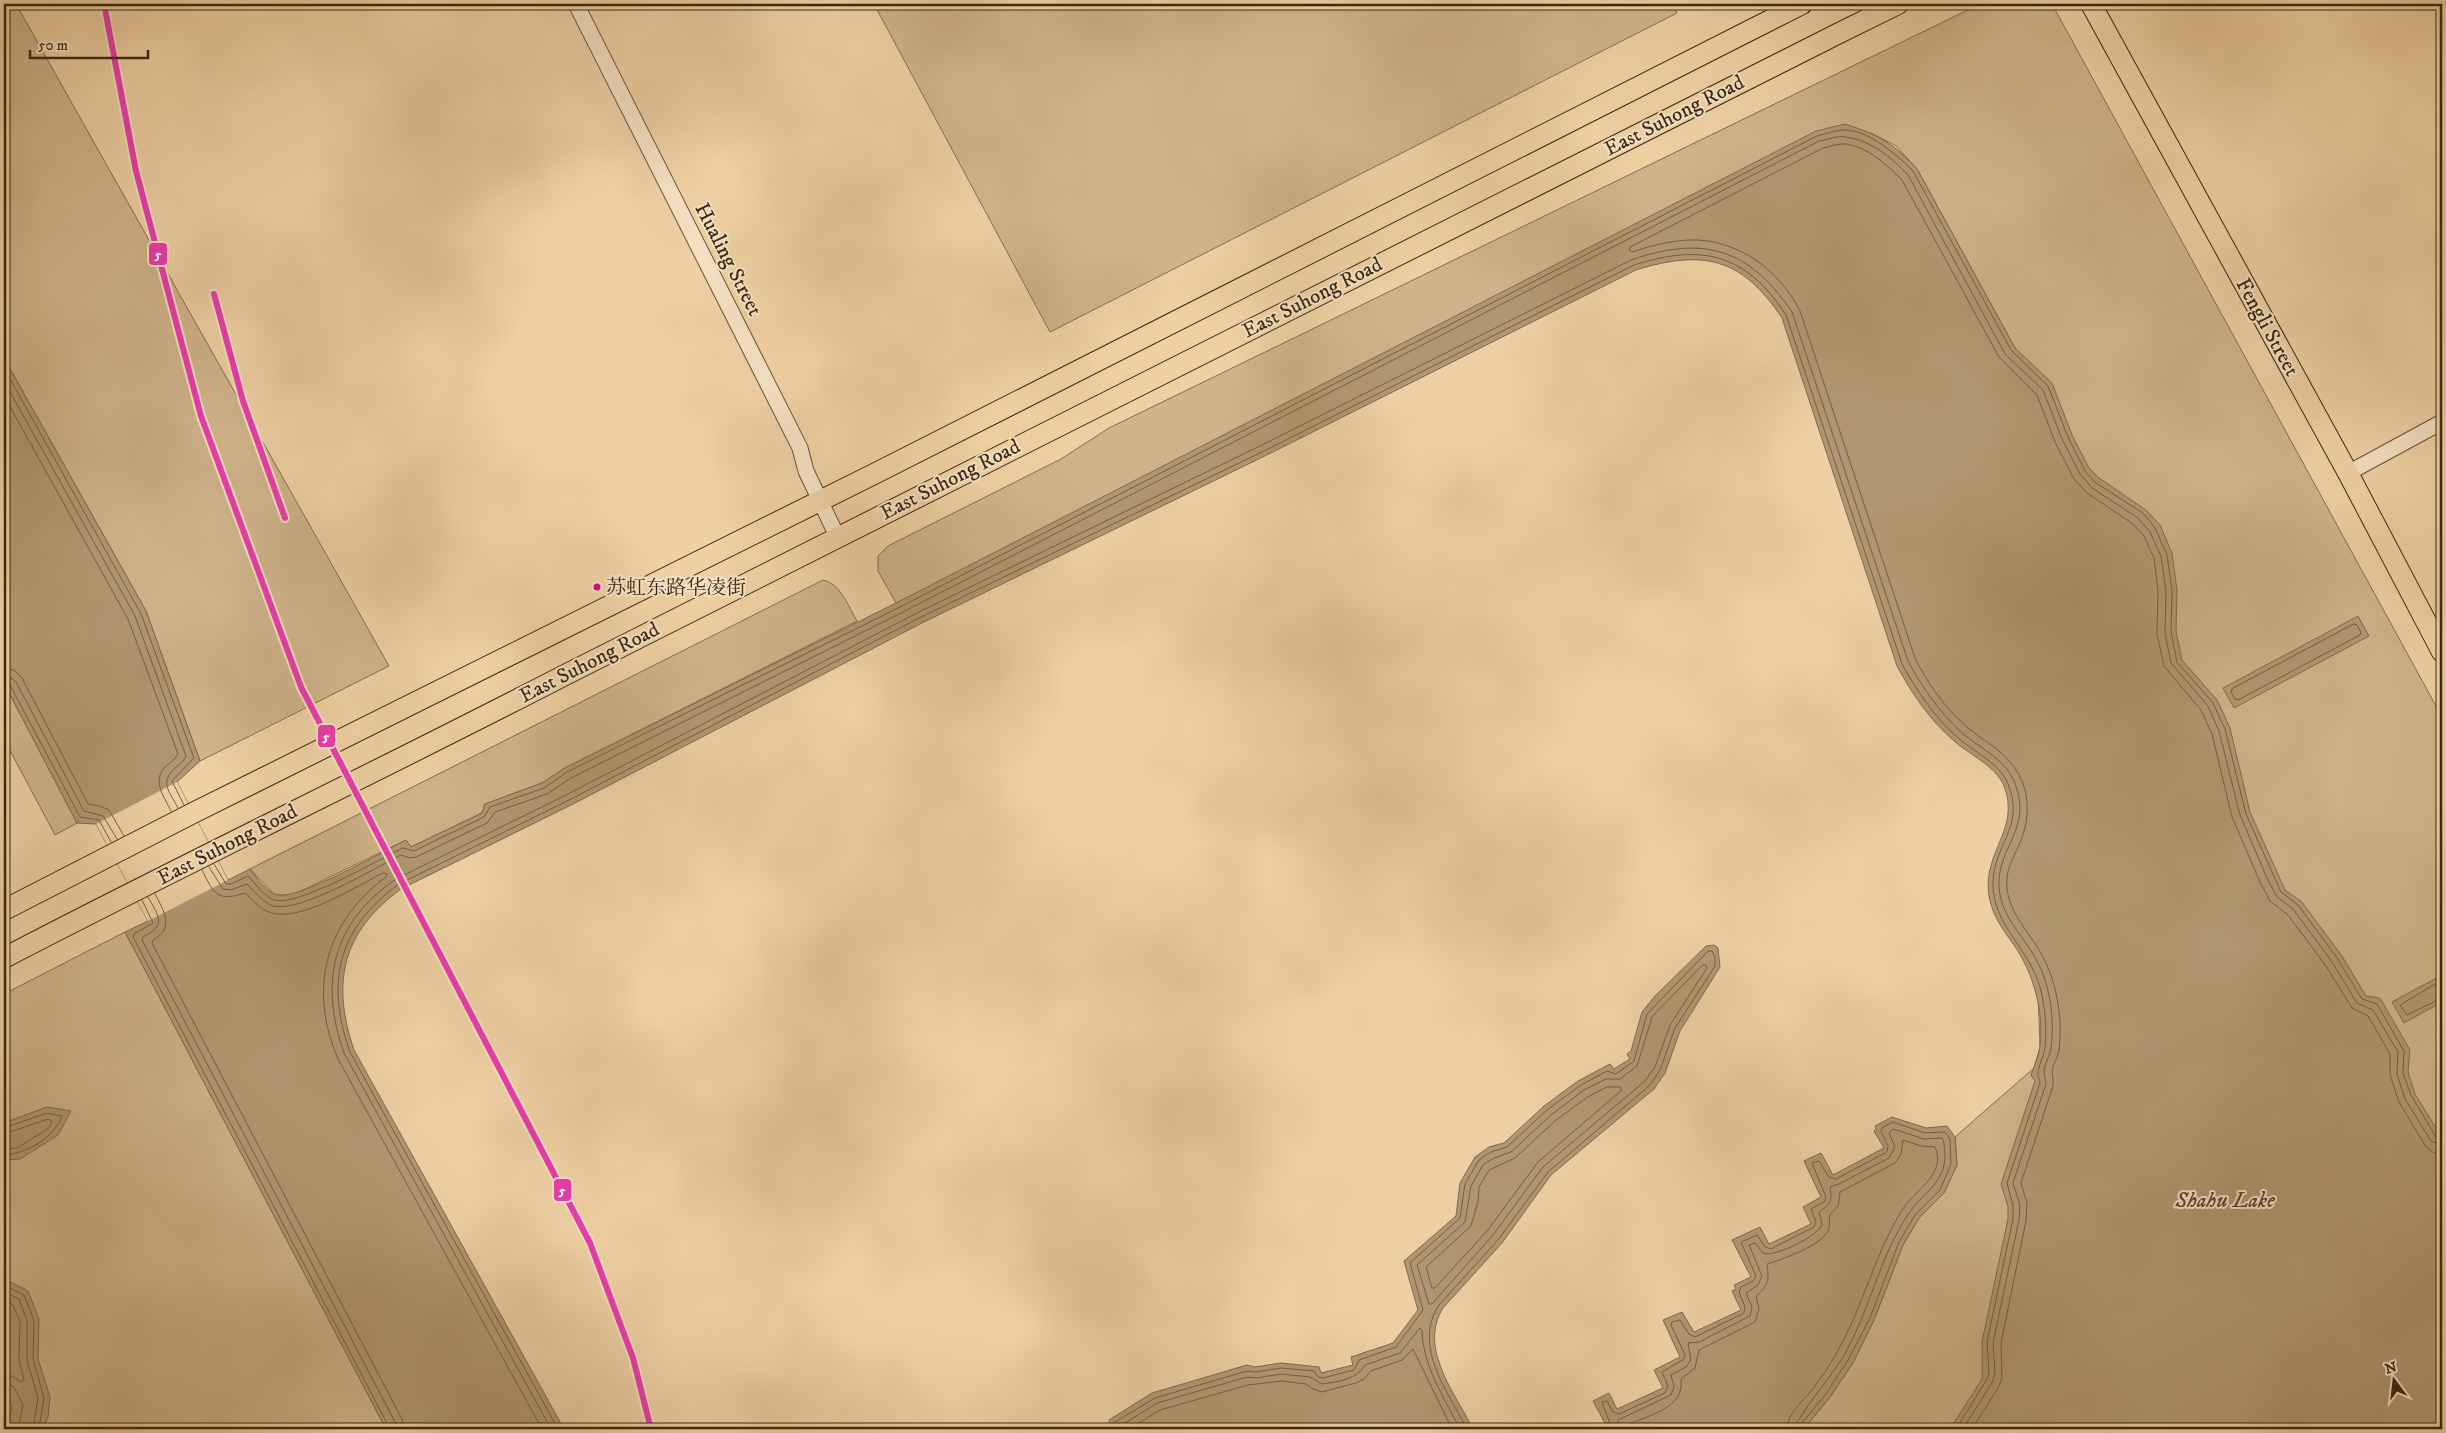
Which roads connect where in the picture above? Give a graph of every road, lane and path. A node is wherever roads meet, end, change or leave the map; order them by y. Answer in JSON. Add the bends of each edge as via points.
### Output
{"nodes":[{"id":1,"x":576,"y":4,"type":"edge"},
{"id":2,"x":1802,"y":4,"type":"edge"},
{"id":3,"x":1898,"y":4,"type":"edge"},
{"id":4,"x":2091,"y":4,"type":"edge"},
{"id":5,"x":2442,"y":422,"type":"edge"},
{"id":6,"x":2348,"y":473,"type":"junction"},
{"id":7,"x":820,"y":500,"type":"junction"},
{"id":8,"x":837,"y":536,"type":"junction"},
{"id":9,"x":2442,"y":652,"type":"edge"},
{"id":10,"x":4,"y":910,"type":"edge"},
{"id":11,"x":4,"y":958,"type":"edge"}],
"edges":[{"from":1,"to":7,"type":"street","name":"Hualing Street","via":[[800,448],[806,471]]},
{"from":2,"to":7,"type":"main road","name":"East Suhong Road"},
{"from":3,"to":8,"type":"main road","name":"East Suhong Road"},
{"from":4,"to":6,"type":"main road","name":"Fengli Street"},
{"from":5,"to":6,"type":"street"},
{"from":6,"to":9,"type":"main road","name":"Fengli Street"},
{"from":7,"to":8,"type":"street","name":"Hualing Street"},
{"from":7,"to":10,"type":"main road","name":"East Suhong Road"},
{"from":8,"to":11,"type":"main road","name":"East Suhong Road"}]}
